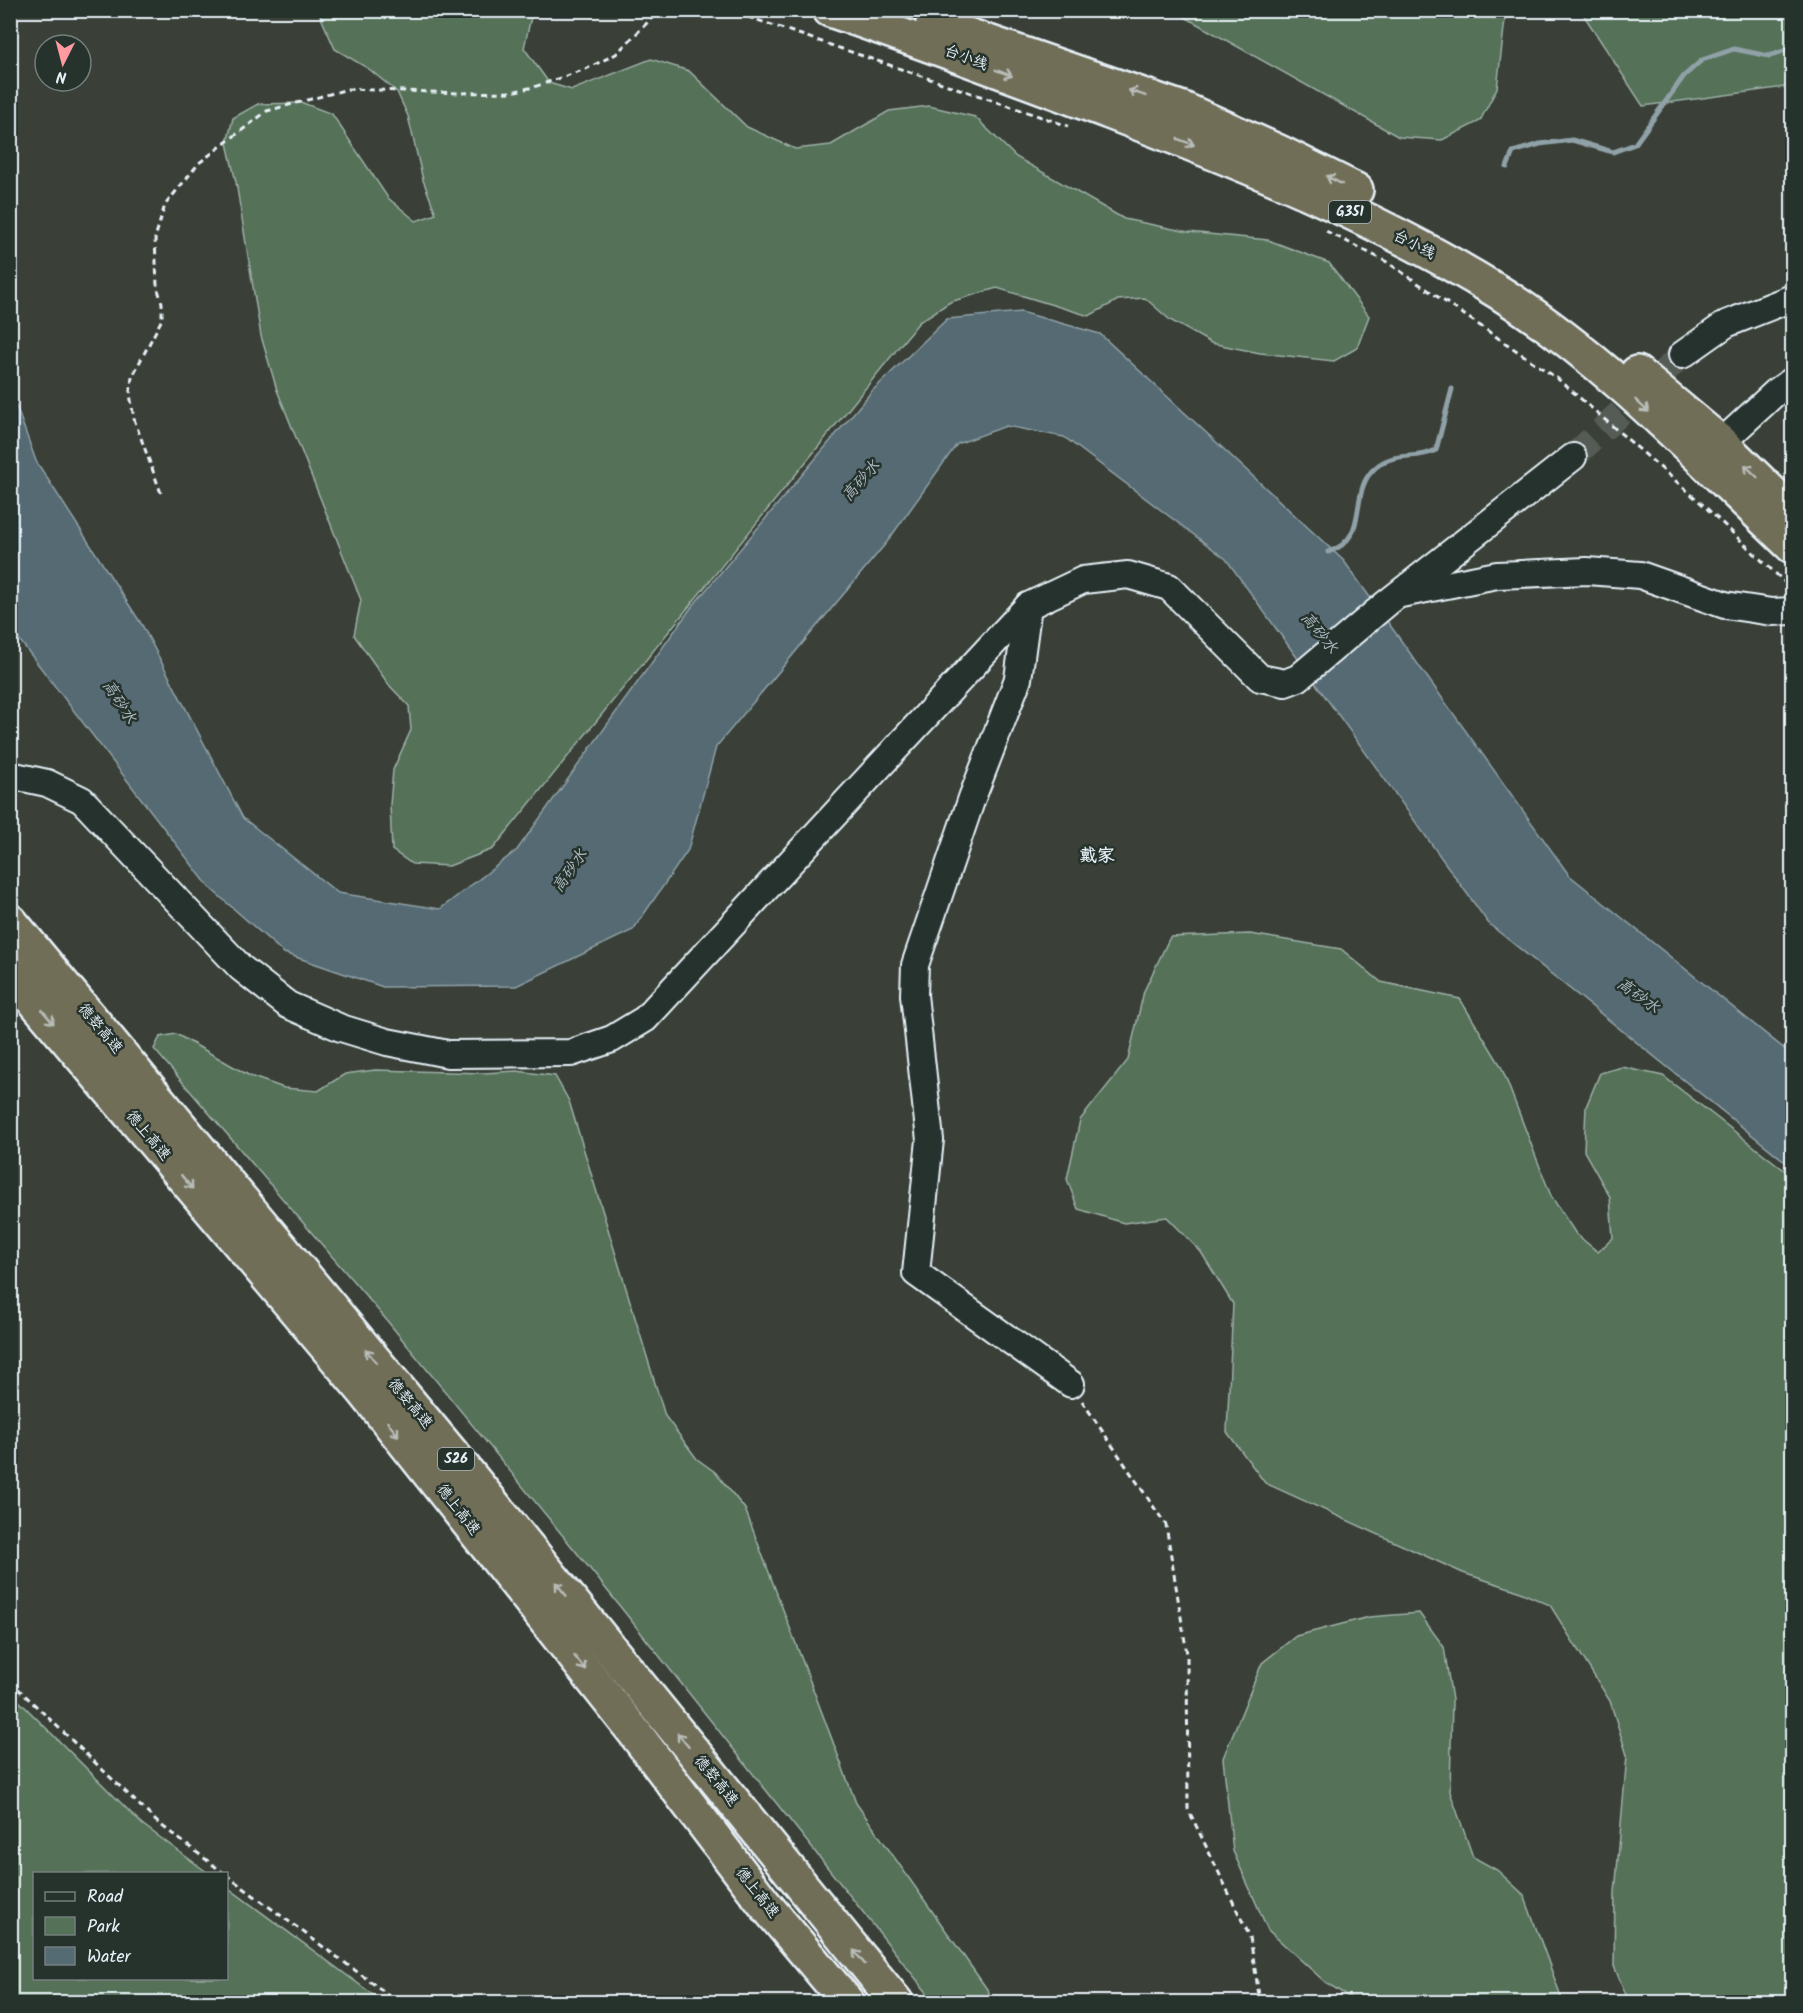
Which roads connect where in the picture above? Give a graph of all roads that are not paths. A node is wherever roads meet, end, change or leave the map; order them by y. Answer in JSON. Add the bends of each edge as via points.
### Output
{"nodes":[{"id":1,"x":830,"y":10,"type":"edge"},
{"id":2,"x":893,"y":10,"type":"edge"},
{"id":3,"x":1792,"y":298,"type":"edge"},
{"id":4,"x":1682,"y":355,"type":"tunnel mouth"},
{"id":5,"x":1792,"y":381,"type":"edge"},
{"id":6,"x":1711,"y":452,"type":"junction"},
{"id":7,"x":1573,"y":457,"type":"tunnel mouth"},
{"id":8,"x":1792,"y":512,"type":"edge"},
{"id":9,"x":1792,"y":546,"type":"edge"},
{"id":10,"x":1393,"y":599,"type":"junction"},
{"id":11,"x":1028,"y":606,"type":"junction"},
{"id":12,"x":1792,"y":611,"type":"edge"},
{"id":13,"x":10,"y":775,"type":"edge"},
{"id":14,"x":10,"y":921,"type":"edge"},
{"id":15,"x":10,"y":972,"type":"edge"},
{"id":16,"x":1071,"y":1384,"type":"road end"},
{"id":17,"x":847,"y":2002,"type":"edge"},
{"id":18,"x":896,"y":2002,"type":"edge"}],
"edges":[{"from":1,"to":6,"type":"highway","name":"台小线","number":"G351","one_way":true,"via":[[1219,154],[1316,195],[1412,243],[1501,294],[1586,354]]},
{"from":6,"to":2,"type":"highway","name":"台小线","number":"G351","one_way":true,"via":[[1623,361],[1425,226],[1279,152],[1183,109]]},
{"from":3,"to":4,"type":"street","via":[[1726,324]]},
{"from":5,"to":6,"type":"street"},
{"from":8,"to":6,"type":"highway","name":"台小线","number":"G351","one_way":true},
{"from":6,"to":9,"type":"highway","name":"台小线","number":"G351"},
{"from":7,"to":10,"type":"street"},
{"from":10,"to":11,"type":"street","via":[[1298,678],[1285,683],[1260,678],[1169,587],[1128,576],[1083,580]]},
{"from":10,"to":12,"type":"street","via":[[1497,575],[1587,571],[1640,575],[1725,605]]},
{"from":11,"to":13,"type":"street","via":[[645,1019],[612,1039],[571,1053],[447,1054],[340,1028],[288,1005],[241,968],[82,800],[47,783]]},
{"from":11,"to":16,"type":"street","via":[[1017,679],[915,965],[914,994],[930,1140],[916,1273]]},
{"from":18,"to":14,"type":"highway","name":"德婺高速","number":"S26","one_way":true,"via":[[460,1464]]},
{"from":15,"to":17,"type":"highway","name":"德上高速","one_way":true,"via":[[363,1390],[635,1733],[763,1902]]}]}
